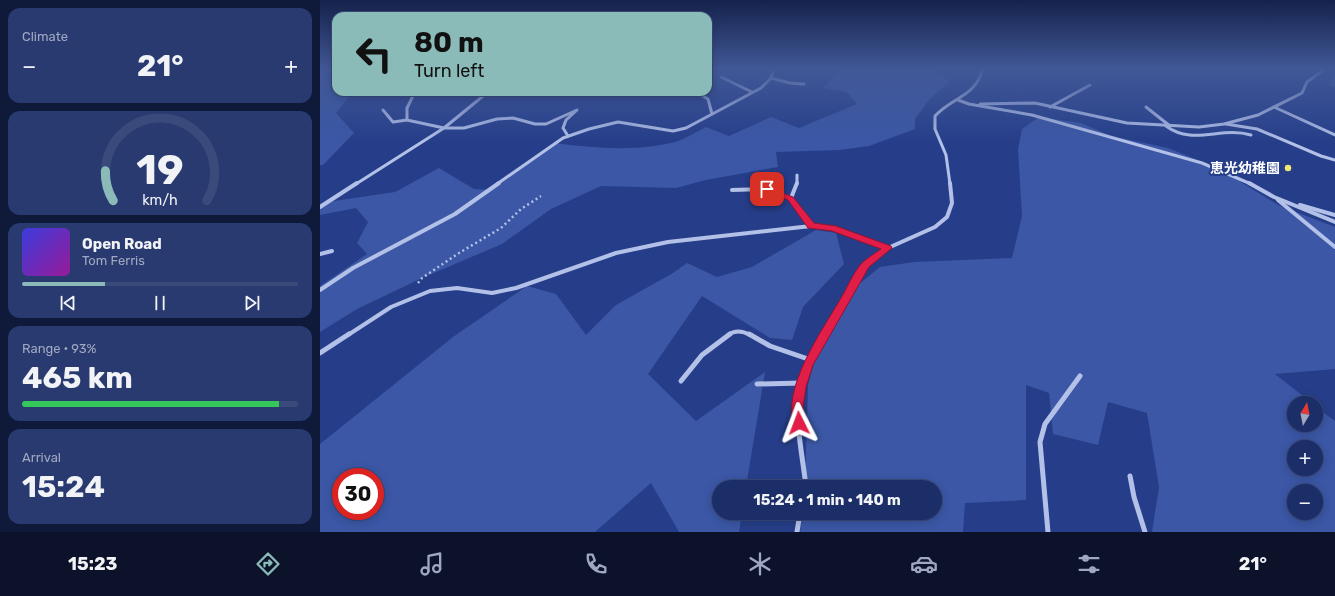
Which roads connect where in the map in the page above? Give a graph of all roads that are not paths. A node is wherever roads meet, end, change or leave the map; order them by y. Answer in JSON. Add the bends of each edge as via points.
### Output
{"nodes":[{"id":1,"x":750,"y":93,"type":"edge"},
{"id":2,"x":967,"y":93,"type":"edge"},
{"id":3,"x":1076,"y":93,"type":"edge"},
{"id":4,"x":1302,"y":93,"type":"edge"},
{"id":5,"x":413,"y":96,"type":"edge"},
{"id":6,"x":483,"y":96,"type":"edge"},
{"id":7,"x":703,"y":96,"type":"edge"},
{"id":8,"x":958,"y":100,"type":"junction"},
{"id":9,"x":969,"y":104,"type":"junction"},
{"id":10,"x":1050,"y":107,"type":"junction"},
{"id":11,"x":1274,"y":107,"type":"junction"},
{"id":12,"x":1146,"y":108,"type":"dead end"},
{"id":13,"x":383,"y":110,"type":"dead end"},
{"id":14,"x":712,"y":114,"type":"junction"},
{"id":15,"x":407,"y":120,"type":"junction"},
{"id":16,"x":1224,"y":124,"type":"junction"},
{"id":17,"x":1168,"y":126,"type":"junction"},
{"id":18,"x":444,"y":128,"type":"junction"},
{"id":19,"x":1251,"y":135,"type":"dead end"},
{"id":20,"x":1335,"y":135,"type":"edge"},
{"id":21,"x":568,"y":136,"type":"junction"},
{"id":22,"x":1335,"y":160,"type":"edge"},
{"id":23,"x":797,"y":175,"type":"dead end"},
{"id":24,"x":732,"y":190,"type":"dead end"},
{"id":25,"x":1274,"y":197,"type":"junction"},
{"id":26,"x":791,"y":198,"type":"junction"},
{"id":27,"x":1293,"y":205,"type":"junction"},
{"id":28,"x":320,"y":207,"type":"edge"},
{"id":29,"x":1335,"y":215,"type":"edge"},
{"id":30,"x":1335,"y":222,"type":"edge"},
{"id":31,"x":811,"y":226,"type":"junction"},
{"id":32,"x":1335,"y":247,"type":"edge"},
{"id":33,"x":888,"y":248,"type":"junction"},
{"id":34,"x":332,"y":251,"type":"dead end"},
{"id":35,"x":320,"y":254,"type":"edge"},
{"id":36,"x":320,"y":290,"type":"edge"},
{"id":37,"x":320,"y":353,"type":"edge"},
{"id":38,"x":811,"y":360,"type":"junction"},
{"id":39,"x":1080,"y":376,"type":"dead end"},
{"id":40,"x":681,"y":381,"type":"dead end"},
{"id":41,"x":802,"y":383,"type":"junction"},
{"id":42,"x":757,"y":384,"type":"dead end"},
{"id":43,"x":1130,"y":476,"type":"dead end"},
{"id":44,"x":805,"y":480,"type":"edge"},
{"id":45,"x":799,"y":520,"type":"edge"},
{"id":46,"x":797,"y":532,"type":"edge"},
{"id":47,"x":1048,"y":532,"type":"edge"},
{"id":48,"x":1145,"y":532,"type":"edge"}],
"edges":[{"from":1,"to":14,"type":"street"},
{"from":2,"to":8,"type":"street"},
{"from":3,"to":10,"type":"street"},
{"from":4,"to":11,"type":"street"},
{"from":5,"to":15,"type":"street","via":[[407,108]]},
{"from":6,"to":18,"type":"street"},
{"from":7,"to":14,"type":"street","via":[[708,99]]},
{"from":8,"to":9,"type":"street"},
{"from":8,"to":33,"type":"street","via":[[942,108],[935,116],[935,129],[946,155],[952,202],[947,217],[934,227]]},
{"from":9,"to":10,"type":"street","via":[[1035,103]]},
{"from":9,"to":25,"type":"street","via":[[1032,115],[1195,160],[1247,182]]},
{"from":10,"to":17,"type":"street","via":[[1127,123]]},
{"from":11,"to":16,"type":"street","via":[[1258,115]]},
{"from":11,"to":20,"type":"street"},
{"from":12,"to":17,"type":"street"},
{"from":13,"to":15,"type":"street","via":[[393,122]]},
{"from":14,"to":21,"type":"street","via":[[686,128],[673,131],[618,122]]},
{"from":15,"to":18,"type":"street"},
{"from":16,"to":17,"type":"street","via":[[1199,127]]},
{"from":16,"to":22,"type":"street","via":[[1257,129]]},
{"from":17,"to":19,"type":"street","via":[[1171,132],[1186,135],[1235,132]]},
{"from":18,"to":21,"type":"street","via":[[464,128],[497,118],[546,124],[576,110],[566,120],[563,128]]},
{"from":18,"to":28,"type":"street"},
{"from":21,"to":36,"type":"street","via":[[455,214],[353,268]]},
{"from":23,"to":26,"type":"street","via":[[797,183]]},
{"from":24,"to":26,"type":"street","via":[[767,189]]},
{"from":25,"to":27,"type":"street"},
{"from":25,"to":32,"type":"street"},
{"from":26,"to":31,"type":"street"},
{"from":27,"to":29,"type":"street","via":[[1311,207]]},
{"from":27,"to":30,"type":"street"},
{"from":31,"to":33,"type":"street","via":[[833,228]]},
{"from":31,"to":37,"type":"street","via":[[668,242],[616,253],[516,288],[492,293],[457,288],[430,291],[391,307]]},
{"from":33,"to":38,"type":"street","via":[[866,265]]},
{"from":34,"to":35,"type":"street"},
{"from":38,"to":40,"type":"street","via":[[770,346],[743,331],[731,333],[702,355]]},
{"from":38,"to":41,"type":"street"},
{"from":39,"to":47,"type":"street","via":[[1045,424],[1040,442]]},
{"from":41,"to":42,"type":"street"},
{"from":41,"to":44,"type":"street","via":[[797,407]]},
{"from":43,"to":48,"type":"street"},
{"from":45,"to":46,"type":"street"}]}
